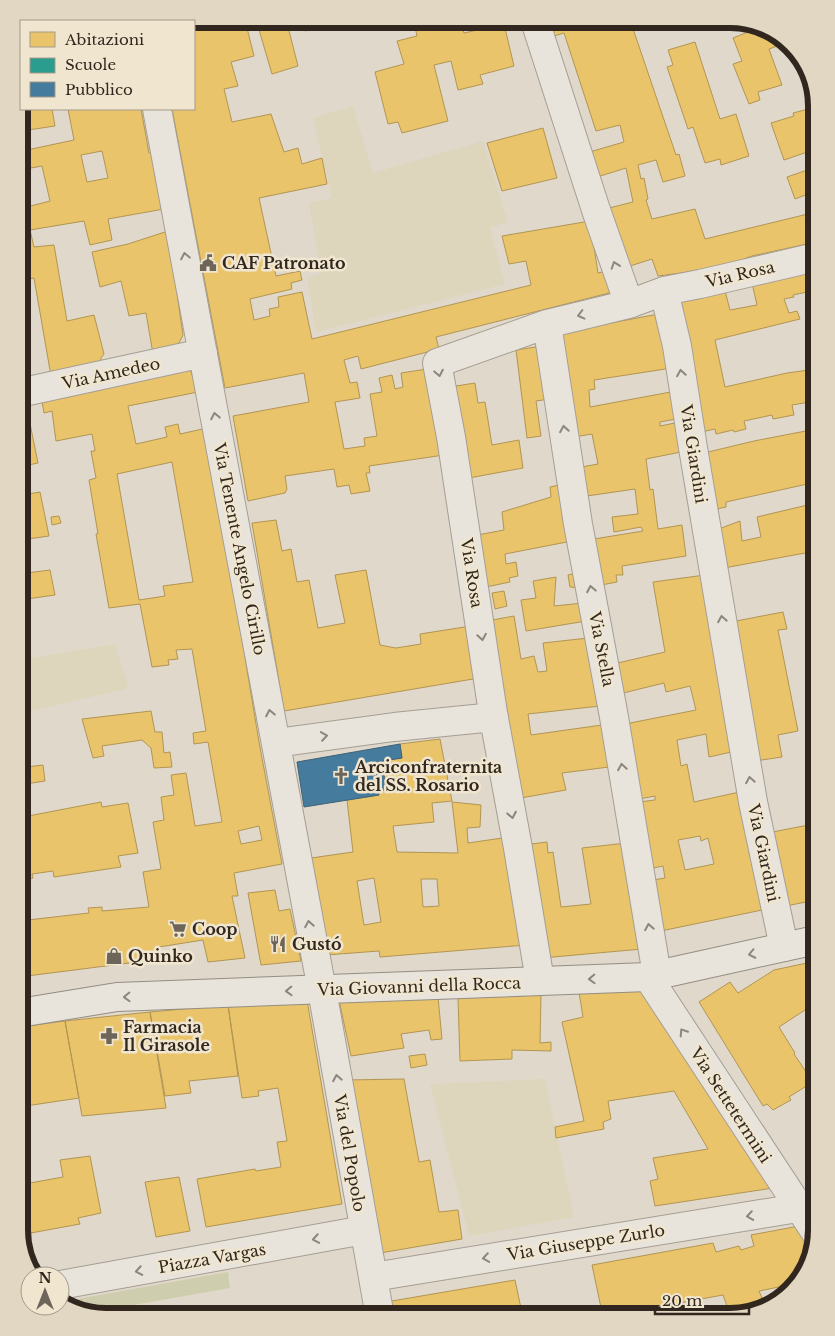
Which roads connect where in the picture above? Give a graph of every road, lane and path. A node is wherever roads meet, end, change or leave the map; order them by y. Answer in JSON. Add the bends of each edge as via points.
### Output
{"nodes":[{"id":1,"x":537,"y":28,"type":"edge"},
{"id":2,"x":157,"y":110,"type":"edge"},
{"id":3,"x":808,"y":259,"type":"edge"},
{"id":4,"x":664,"y":291,"type":"junction"},
{"id":5,"x":628,"y":304,"type":"junction"},
{"id":6,"x":547,"y":324,"type":"junction"},
{"id":7,"x":204,"y":353,"type":"junction"},
{"id":8,"x":28,"y":391,"type":"edge"},
{"id":9,"x":494,"y":717,"type":"junction"},
{"id":10,"x":276,"y":743,"type":"junction"},
{"id":11,"x":808,"y":942,"type":"edge"},
{"id":12,"x":784,"y":947,"type":"junction"},
{"id":13,"x":652,"y":976,"type":"junction"},
{"id":14,"x":540,"y":981,"type":"junction"},
{"id":15,"x":322,"y":990,"type":"junction"},
{"id":16,"x":28,"y":1011,"type":"edge"},
{"id":17,"x":798,"y":1208,"type":"junction"},
{"id":18,"x":808,"y":1222,"type":"edge"},
{"id":19,"x":364,"y":1230,"type":"junction"},
{"id":20,"x":373,"y":1277,"type":"junction"},
{"id":21,"x":70,"y":1284,"type":"edge"},
{"id":22,"x":378,"y":1308,"type":"edge"}],
"edges":[{"from":5,"to":1,"type":"street","one_way":true},
{"from":7,"to":2,"type":"street","name":"Via Tenente Angelo Cirillo","one_way":true},
{"from":3,"to":4,"type":"street","name":"Via Rosa"},
{"from":4,"to":5,"type":"street"},
{"from":12,"to":4,"type":"street","name":"Via Giardini","one_way":true,"via":[[753,802],[677,346]]},
{"from":5,"to":6,"type":"street","name":"Via Rosa","one_way":true},
{"from":6,"to":9,"type":"street","name":"Via Rosa","one_way":true,"via":[[437,363]]},
{"from":13,"to":6,"type":"street","name":"Via Stella","one_way":true,"via":[[614,717],[578,524]]},
{"from":7,"to":8,"type":"street","name":"Via Amedeo"},
{"from":10,"to":7,"type":"street","name":"Via Tenente Angelo Cirillo","one_way":true},
{"from":10,"to":9,"type":"street","one_way":true},
{"from":9,"to":14,"type":"street","name":"Via Rosa","one_way":true},
{"from":15,"to":10,"type":"street","name":"Via Tenente Angelo Cirillo","one_way":true},
{"from":11,"to":12,"type":"street","name":"Via Giovanni della Rocca"},
{"from":12,"to":13,"type":"street","name":"Via Giovanni della Rocca","one_way":true},
{"from":13,"to":14,"type":"street","name":"Via Giovanni della Rocca","one_way":true},
{"from":17,"to":13,"type":"street","name":"Via Settetermini","one_way":true},
{"from":14,"to":15,"type":"street","name":"Via Giovanni della Rocca"},
{"from":15,"to":16,"type":"street","name":"Via Giovanni della Rocca","one_way":true,"via":[[117,998]]},
{"from":19,"to":15,"type":"street","name":"Via del Popolo","one_way":true},
{"from":17,"to":18,"type":"street","name":"Via Settetermini"},
{"from":17,"to":20,"type":"street","name":"Via Giuseppe Zurlo","one_way":true},
{"from":19,"to":20,"type":"street","name":"Via del Popolo"},
{"from":19,"to":21,"type":"street","name":"Piazza Vargas","one_way":true},
{"from":20,"to":22,"type":"street","name":"Via del Popolo"}]}
